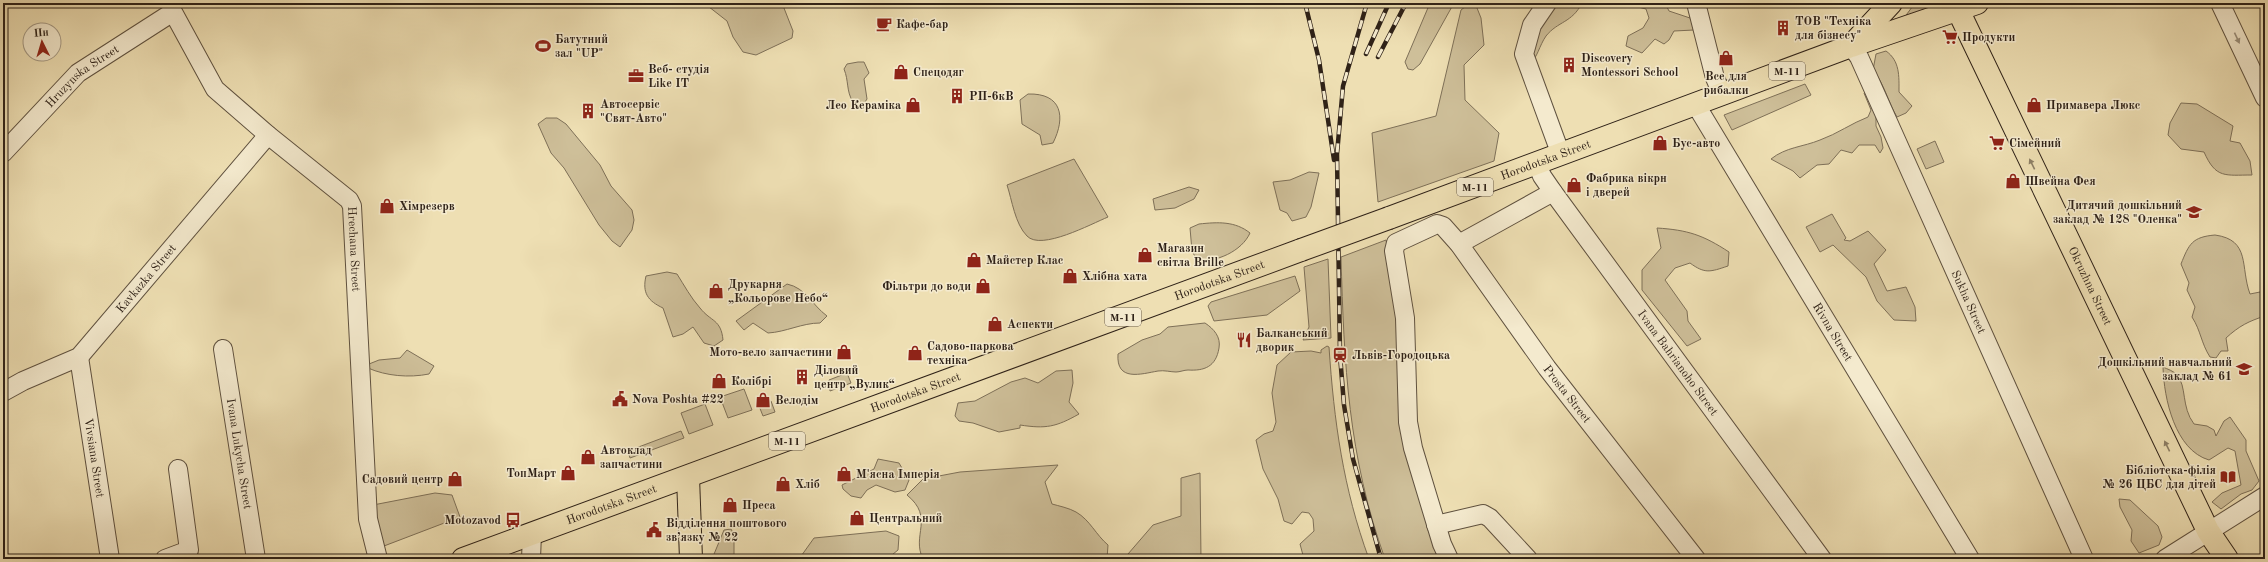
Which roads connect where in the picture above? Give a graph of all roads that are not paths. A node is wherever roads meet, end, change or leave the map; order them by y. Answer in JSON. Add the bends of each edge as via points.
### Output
{"nodes":[{"id":1,"x":1547,"y":3,"type":"edge"},
{"id":2,"x":1696,"y":3,"type":"edge"},
{"id":3,"x":1891,"y":3,"type":"edge"},
{"id":4,"x":2220,"y":3,"type":"edge"},
{"id":5,"x":1967,"y":7,"type":"edge"},
{"id":6,"x":173,"y":12,"type":"joint"},
{"id":7,"x":1851,"y":46,"type":"junction"},
{"id":8,"x":1722,"y":94,"type":"junction"},
{"id":9,"x":2265,"y":98,"type":"edge"},
{"id":10,"x":1696,"y":105,"type":"junction"},
{"id":11,"x":268,"y":135,"type":"junction"},
{"id":12,"x":3,"y":153,"type":"edge"},
{"id":13,"x":1561,"y":155,"type":"junction"},
{"id":14,"x":1537,"y":164,"type":"junction"},
{"id":15,"x":1553,"y":192,"type":"junction"},
{"id":16,"x":1459,"y":244,"type":"junction"},
{"id":17,"x":223,"y":349,"type":"dead end"},
{"id":18,"x":79,"y":357,"type":"junction"},
{"id":19,"x":3,"y":392,"type":"edge"},
{"id":20,"x":178,"y":469,"type":"dead end"},
{"id":21,"x":688,"y":477,"type":"junction"},
{"id":22,"x":2265,"y":496,"type":"edge"},
{"id":23,"x":1436,"y":525,"type":"junction"},
{"id":24,"x":2208,"y":531,"type":"junction"},
{"id":25,"x":532,"y":533,"type":"junction"},
{"id":26,"x":466,"y":558,"type":"edge"},
{"id":27,"x":110,"y":559,"type":"edge"},
{"id":28,"x":165,"y":559,"type":"edge"},
{"id":29,"x":256,"y":559,"type":"edge"},
{"id":30,"x":378,"y":559,"type":"edge"},
{"id":31,"x":531,"y":559,"type":"edge"},
{"id":32,"x":691,"y":559,"type":"edge"},
{"id":33,"x":1449,"y":559,"type":"edge"},
{"id":34,"x":1528,"y":559,"type":"edge"},
{"id":35,"x":1696,"y":559,"type":"edge"},
{"id":36,"x":1822,"y":559,"type":"edge"},
{"id":37,"x":1970,"y":559,"type":"edge"},
{"id":38,"x":2084,"y":559,"type":"edge"},
{"id":39,"x":2165,"y":559,"type":"edge"},
{"id":40,"x":2226,"y":559,"type":"edge"}],
"edges":[{"from":1,"to":13,"type":"street","via":[[1532,25],[1524,54]]},
{"from":2,"to":8,"type":"street","via":[[1715,78]]},
{"from":3,"to":7,"type":"main road"},
{"from":4,"to":9,"type":"street","one_way":true},
{"from":5,"to":7,"type":"main road","name":"Horodotska Street","number":"М-11"},
{"from":24,"to":5,"type":"main road","name":"Okruzhna Street","one_way":true},
{"from":6,"to":11,"type":"street","name":"Hrechana Street","via":[[215,89]]},
{"from":6,"to":12,"type":"street","name":"Hruzynska Street","via":[[78,73]]},
{"from":7,"to":8,"type":"main road","name":"Horodotska Street","number":"М-11"},
{"from":7,"to":38,"type":"street","name":"Sukha Street","via":[[1859,57]]},
{"from":8,"to":10,"type":"main road","name":"Horodotska Street","number":"М-11"},
{"from":10,"to":13,"type":"main road","name":"Horodotska Street","number":"М-11"},
{"from":10,"to":37,"type":"street","name":"Rivna Street"},
{"from":11,"to":18,"type":"street","name":"Kavkazka Street"},
{"from":11,"to":30,"type":"street","name":"Hrechana Street","via":[[338,190],[352,206],[368,519]]},
{"from":13,"to":14,"type":"main road","name":"Horodotska Street","number":"М-11"},
{"from":14,"to":15,"type":"street","name":"Ivana Bahrianoho Street"},
{"from":14,"to":21,"type":"main road","name":"Horodotska Street","number":"М-11","bridge":true},
{"from":15,"to":16,"type":"street"},
{"from":15,"to":36,"type":"street","name":"Ivana Bahrianoho Street"},
{"from":16,"to":23,"type":"street","name":"Prosta Street","via":[[1443,226],[1437,224],[1396,243],[1394,250],[1405,318],[1408,422]]},
{"from":16,"to":35,"type":"street","name":"Prosta Street","via":[[1546,368]]},
{"from":17,"to":29,"type":"street","name":"Ivana Lukycha Street"},
{"from":18,"to":19,"type":"street","name":"Kavkazka Street"},
{"from":18,"to":27,"type":"street","name":"Vivsiana Street"},
{"from":20,"to":28,"type":"street","via":[[189,550]]},
{"from":21,"to":25,"type":"main road","name":"Horodotska Street","number":"М-11"},
{"from":21,"to":32,"type":"main road"},
{"from":22,"to":24,"type":"street"},
{"from":23,"to":33,"type":"street"},
{"from":23,"to":34,"type":"street","via":[[1483,514],[1490,518]]},
{"from":24,"to":39,"type":"street"},
{"from":24,"to":40,"type":"main road","name":"Okruzhna Street"},
{"from":25,"to":26,"type":"main road","name":"Horodotska Street","number":"М-11"},
{"from":25,"to":31,"type":"street"}]}
